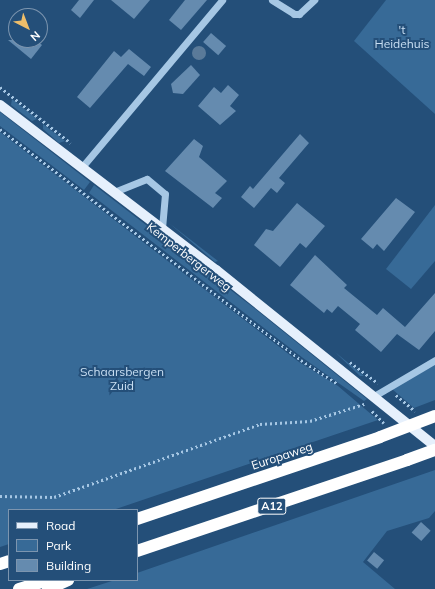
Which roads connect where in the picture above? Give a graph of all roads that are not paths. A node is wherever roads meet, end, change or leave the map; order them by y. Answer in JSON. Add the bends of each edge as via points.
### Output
{"nodes":[{"id":1,"x":222,"y":0,"type":"edge"},
{"id":2,"x":272,"y":0,"type":"edge"},
{"id":3,"x":314,"y":0,"type":"edge"},
{"id":4,"x":0,"y":105,"type":"edge"},
{"id":5,"x":82,"y":167,"type":"junction"},
{"id":6,"x":114,"y":192,"type":"junction"},
{"id":7,"x":162,"y":229,"type":"junction"},
{"id":8,"x":435,"y":360,"type":"edge"},
{"id":9,"x":374,"y":396,"type":"junction"},
{"id":10,"x":435,"y":416,"type":"edge"},
{"id":11,"x":435,"y":446,"type":"edge"},
{"id":12,"x":435,"y":450,"type":"edge"},
{"id":13,"x":138,"y":519,"type":"edge"},
{"id":14,"x":138,"y":551,"type":"edge"},
{"id":15,"x":45,"y":581,"type":"edge"},
{"id":16,"x":66,"y":581,"type":"edge"},
{"id":17,"x":19,"y":589,"type":"edge"},
{"id":18,"x":48,"y":589,"type":"edge"}],
"edges":[{"from":1,"to":5,"type":"street"},
{"from":2,"to":3,"type":"street","via":[[294,14],[299,14]]},
{"from":4,"to":5,"type":"main road","name":"Kemperbergerweg"},
{"from":5,"to":6,"type":"main road","name":"Kemperbergerweg"},
{"from":6,"to":7,"type":"main road","name":"Kemperbergerweg"},
{"from":6,"to":7,"type":"street","via":[[146,179],[165,194]]},
{"from":7,"to":9,"type":"main road","name":"Kemperbergerweg"},
{"from":8,"to":9,"type":"street"},
{"from":9,"to":11,"type":"main road","name":"Kemperbergerweg"},
{"from":10,"to":13,"type":"highway","name":"Europaweg","number":"A12","bridge":true},
{"from":12,"to":14,"type":"highway","number":"A12","bridge":true},
{"from":15,"to":17,"type":"highway"},
{"from":16,"to":18,"type":"highway"}]}
